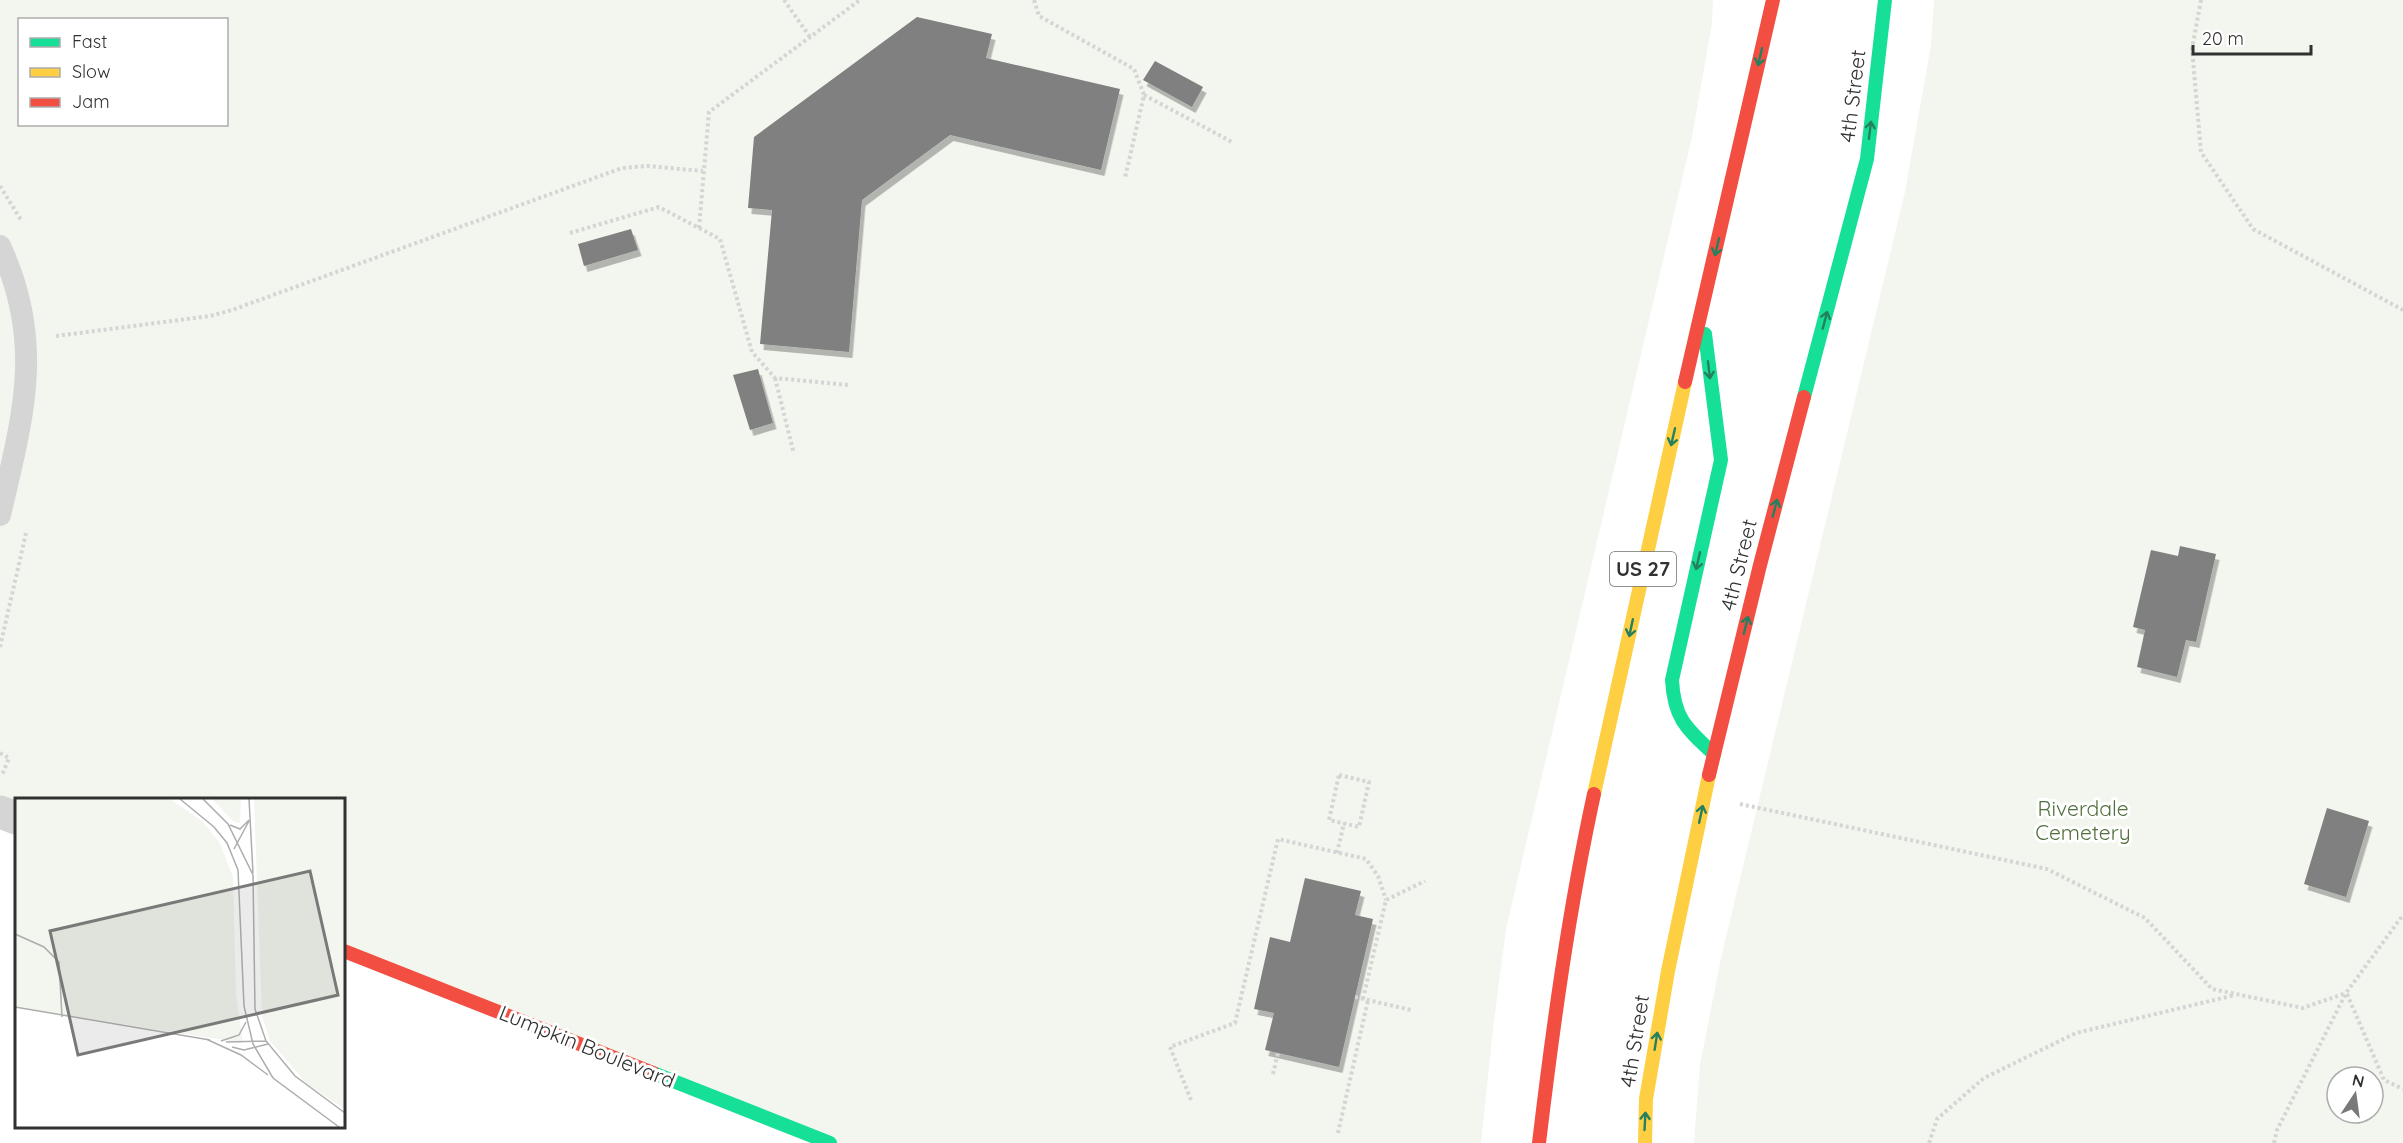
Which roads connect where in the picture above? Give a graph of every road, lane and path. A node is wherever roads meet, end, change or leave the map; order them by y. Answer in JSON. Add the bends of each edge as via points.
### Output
{"nodes":[{"id":1,"x":784,"y":0,"type":"edge"},
{"id":2,"x":860,"y":0,"type":"edge"},
{"id":3,"x":1034,"y":0,"type":"edge"},
{"id":4,"x":1773,"y":0,"type":"edge"},
{"id":5,"x":1885,"y":0,"type":"edge"},
{"id":6,"x":2201,"y":0,"type":"edge"},
{"id":7,"x":810,"y":37,"type":"junction"},
{"id":8,"x":1144,"y":95,"type":"junction"},
{"id":9,"x":1232,"y":142,"type":"dead end"},
{"id":10,"x":703,"y":171,"type":"junction"},
{"id":11,"x":1125,"y":178,"type":"dead end"},
{"id":12,"x":699,"y":228,"type":"junction"},
{"id":13,"x":570,"y":233,"type":"dead end"},
{"id":14,"x":0,"y":246,"type":"edge"},
{"id":15,"x":2403,"y":310,"type":"edge"},
{"id":16,"x":1702,"y":312,"type":"junction"},
{"id":17,"x":55,"y":336,"type":"dead end"},
{"id":18,"x":775,"y":378,"type":"junction"},
{"id":19,"x":848,"y":385,"type":"dead end"},
{"id":20,"x":795,"y":454,"type":"dead end"},
{"id":21,"x":0,"y":515,"type":"edge"},
{"id":22,"x":0,"y":753,"type":"edge"},
{"id":23,"x":1714,"y":754,"type":"junction"},
{"id":24,"x":0,"y":782,"type":"edge"},
{"id":25,"x":1704,"y":796,"type":"junction"},
{"id":26,"x":0,"y":812,"type":"edge"},
{"id":27,"x":15,"y":818,"type":"edge"},
{"id":28,"x":1344,"y":823,"type":"junction"},
{"id":29,"x":1337,"y":853,"type":"junction"},
{"id":30,"x":1425,"y":881,"type":"dead end"},
{"id":31,"x":1386,"y":900,"type":"junction"},
{"id":32,"x":2403,"y":915,"type":"edge"},
{"id":33,"x":345,"y":951,"type":"edge"},
{"id":34,"x":2346,"y":993,"type":"junction"},
{"id":35,"x":2237,"y":995,"type":"junction"},
{"id":36,"x":1355,"y":998,"type":"dead end"},
{"id":37,"x":1366,"y":1000,"type":"junction"},
{"id":38,"x":1411,"y":1010,"type":"dead end"},
{"id":39,"x":1278,"y":1053,"type":"dead end"},
{"id":40,"x":1273,"y":1074,"type":"dead end"},
{"id":41,"x":2403,"y":1089,"type":"edge"},
{"id":42,"x":1191,"y":1100,"type":"dead end"},
{"id":43,"x":1338,"y":1133,"type":"dead end"},
{"id":44,"x":830,"y":1143,"type":"edge"},
{"id":45,"x":1539,"y":1143,"type":"edge"},
{"id":46,"x":1645,"y":1143,"type":"edge"},
{"id":47,"x":1929,"y":1143,"type":"edge"},
{"id":48,"x":2274,"y":1143,"type":"edge"}],
"edges":[{"from":1,"to":7,"type":"path"},
{"from":2,"to":7,"type":"path"},
{"from":3,"to":8,"type":"path","via":[[1039,16],[1134,69]]},
{"from":4,"to":16,"type":"main road","number":"US 27","one_way":true},
{"from":23,"to":5,"type":"main road","name":"4th Street","one_way":true,"via":[[1867,159]]},
{"from":6,"to":15,"type":"path","via":[[2192,49],[2201,152],[2253,229]]},
{"from":7,"to":10,"type":"path","via":[[709,112]]},
{"from":8,"to":9,"type":"path"},
{"from":8,"to":11,"type":"path"},
{"from":10,"to":12,"type":"path"},
{"from":10,"to":17,"type":"path","via":[[622,168],[232,310]]},
{"from":12,"to":13,"type":"path","via":[[659,207]]},
{"from":12,"to":18,"type":"path","via":[[720,239],[752,352]]},
{"from":14,"to":21,"type":"lane","via":[[19,296],[27,365],[20,427]]},
{"from":16,"to":23,"type":"main road","one_way":true,"via":[[1721,460],[1672,680],[1672,700],[1679,721]]},
{"from":16,"to":45,"type":"main road","number":"US 27","one_way":true,"via":[[1582,848]]},
{"from":18,"to":19,"type":"path"},
{"from":18,"to":20,"type":"path"},
{"from":22,"to":24,"type":"path","via":[[9,758]]},
{"from":23,"to":25,"type":"main road","name":"4th Street"},
{"from":25,"to":35,"type":"path","via":[[2047,868],[2145,918],[2212,989]]},
{"from":46,"to":25,"type":"main road","name":"4th Street","one_way":true,"via":[[1647,1099],[1668,971]]},
{"from":26,"to":27,"type":"street"},
{"from":28,"to":28,"type":"path","via":[[1329,820],[1339,775],[1369,782],[1359,826]]},
{"from":28,"to":29,"type":"path"},
{"from":29,"to":31,"type":"path","via":[[1366,859],[1378,876]]},
{"from":29,"to":42,"type":"path","via":[[1278,839],[1235,1023],[1170,1047]]},
{"from":30,"to":31,"type":"path"},
{"from":31,"to":37,"type":"path"},
{"from":32,"to":34,"type":"path"},
{"from":33,"to":44,"type":"main road","name":"Lumpkin Boulevard"},
{"from":34,"to":35,"type":"path","via":[[2303,1008]]},
{"from":34,"to":41,"type":"path","via":[[2384,1080]]},
{"from":34,"to":48,"type":"path"},
{"from":35,"to":47,"type":"path","via":[[2076,1033],[1984,1078],[1937,1119]]},
{"from":36,"to":37,"type":"path"},
{"from":37,"to":38,"type":"path"},
{"from":37,"to":43,"type":"path"},
{"from":39,"to":40,"type":"path"}]}
